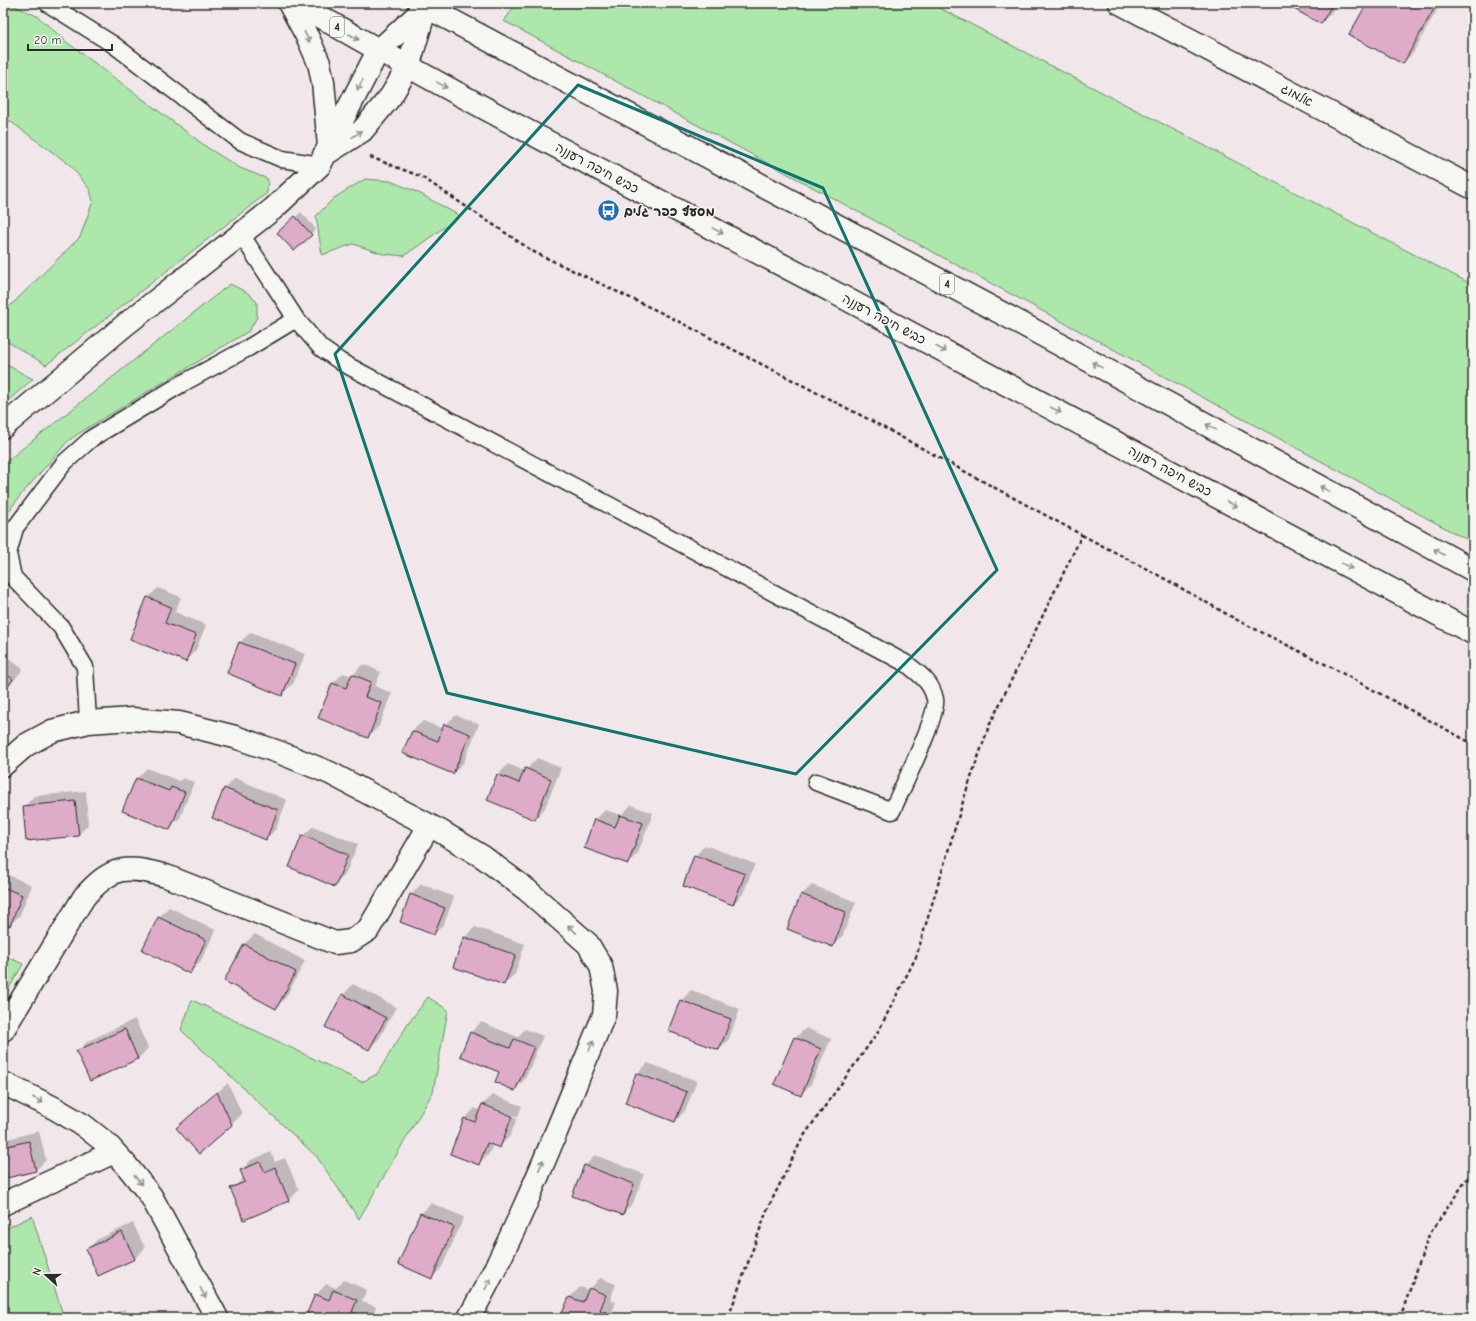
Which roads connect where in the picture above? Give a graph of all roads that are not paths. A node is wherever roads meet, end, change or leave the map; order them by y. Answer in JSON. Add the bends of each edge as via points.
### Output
{"nodes":[{"id":1,"x":46,"y":3,"type":"edge"},
{"id":2,"x":289,"y":3,"type":"edge"},
{"id":3,"x":296,"y":3,"type":"edge"},
{"id":4,"x":1120,"y":3,"type":"edge"},
{"id":5,"x":423,"y":5,"type":"edge"},
{"id":6,"x":378,"y":51,"type":"junction"},
{"id":7,"x":408,"y":67,"type":"junction"},
{"id":8,"x":324,"y":155,"type":"junction"},
{"id":9,"x":1473,"y":188,"type":"edge"},
{"id":10,"x":241,"y":234,"type":"junction"},
{"id":11,"x":296,"y":319,"type":"junction"},
{"id":12,"x":3,"y":427,"type":"edge"},
{"id":13,"x":1473,"y":570,"type":"edge"},
{"id":14,"x":1473,"y":633,"type":"edge"},
{"id":15,"x":88,"y":722,"type":"junction"},
{"id":16,"x":3,"y":766,"type":"edge"},
{"id":17,"x":816,"y":782,"type":"dead end"},
{"id":18,"x":429,"y":826,"type":"junction"},
{"id":19,"x":3,"y":1030,"type":"edge"},
{"id":20,"x":3,"y":1083,"type":"edge"},
{"id":21,"x":114,"y":1152,"type":"junction"},
{"id":22,"x":3,"y":1204,"type":"edge"},
{"id":23,"x":217,"y":1318,"type":"edge"},
{"id":24,"x":469,"y":1318,"type":"edge"}],
"edges":[{"from":1,"to":8,"type":"lane","via":[[114,45],[240,141],[282,159]]},
{"from":2,"to":8,"type":"main road","one_way":true,"via":[[319,63],[323,82]]},
{"from":3,"to":6,"type":"main road","name":"כביש חיפה רעננה","number":"4","one_way":true},
{"from":4,"to":9,"type":"main road","name":"אלמוג"},
{"from":5,"to":6,"type":"main road"},
{"from":5,"to":7,"type":"main road"},
{"from":13,"to":5,"type":"main road","number":"4","one_way":true,"via":[[1024,325]]},
{"from":6,"to":7,"type":"main road","name":"כביש חיפה רעננה","number":"4"},
{"from":6,"to":8,"type":"main road","one_way":true},
{"from":8,"to":7,"type":"main road","one_way":true,"via":[[362,131],[391,96]]},
{"from":7,"to":14,"type":"main road","name":"כביש חיפה רעננה","number":"4","one_way":true},
{"from":8,"to":10,"type":"main road","via":[[273,209]]},
{"from":10,"to":11,"type":"lane"},
{"from":10,"to":12,"type":"main road","via":[[125,325]]},
{"from":11,"to":15,"type":"lane","via":[[92,438],[64,463],[15,528],[8,554],[13,577],[61,627],[85,668]]},
{"from":11,"to":17,"type":"lane","via":[[321,348],[341,362],[907,664],[928,682],[936,701],[932,720],[892,811]]},
{"from":15,"to":16,"type":"main road","via":[[52,731],[26,745]]},
{"from":15,"to":18,"type":"main road","via":[[132,719],[179,723],[235,737],[330,773]]},
{"from":18,"to":19,"type":"main road","via":[[368,930],[351,941],[335,943],[166,876],[141,869],[117,870],[97,883],[84,897]]},
{"from":24,"to":18,"type":"main road","one_way":true,"via":[[511,1238],[604,1015],[606,991],[601,966],[588,944],[527,890],[483,857]]},
{"from":20,"to":21,"type":"main road","one_way":true,"via":[[83,1125]]},
{"from":21,"to":22,"type":"main road"},
{"from":21,"to":23,"type":"main road","one_way":true,"via":[[151,1196]]}]}
